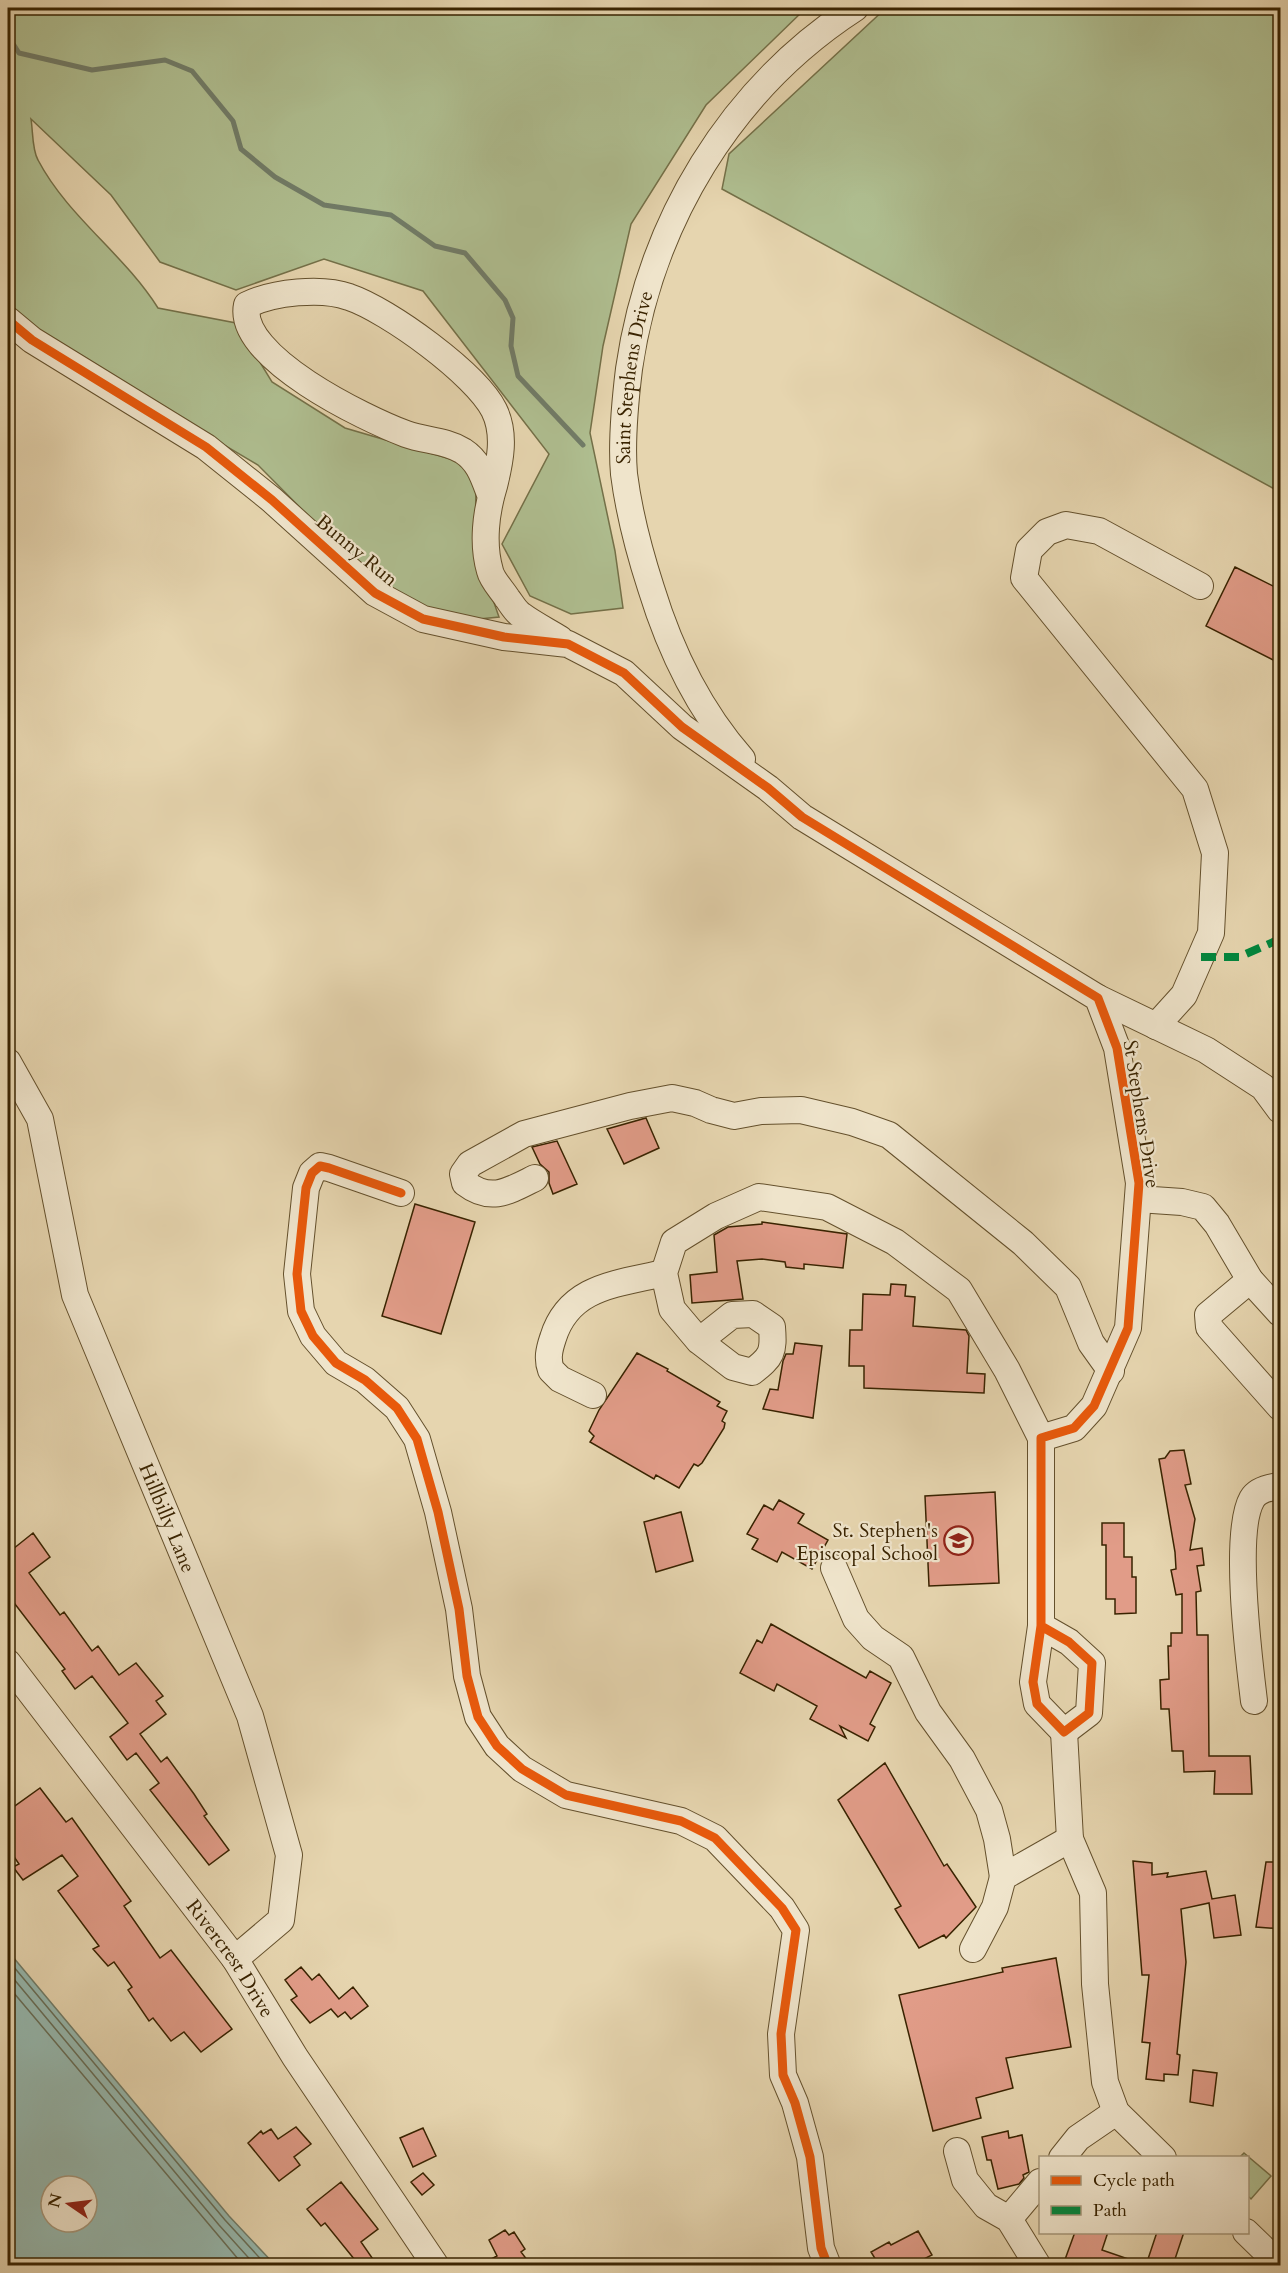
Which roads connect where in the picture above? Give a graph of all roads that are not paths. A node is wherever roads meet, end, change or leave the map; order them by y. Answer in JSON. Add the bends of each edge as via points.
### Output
{"nodes":[{"id":1,"x":855,"y":8,"type":"edge"},
{"id":2,"x":8,"y":320,"type":"edge"},
{"id":3,"x":491,"y":496,"type":"junction"},
{"id":4,"x":1200,"y":586,"type":"dead end"},
{"id":5,"x":568,"y":644,"type":"junction"},
{"id":6,"x":768,"y":788,"type":"junction"},
{"id":7,"x":1098,"y":998,"type":"junction"},
{"id":8,"x":1156,"y":1026,"type":"junction"},
{"id":9,"x":8,"y":1062,"type":"edge"},
{"id":10,"x":1281,"y":1110,"type":"edge"},
{"id":11,"x":535,"y":1178,"type":"dead end"},
{"id":12,"x":401,"y":1193,"type":"dead end"},
{"id":13,"x":1138,"y":1199,"type":"junction"},
{"id":14,"x":663,"y":1273,"type":"junction"},
{"id":15,"x":1250,"y":1280,"type":"junction"},
{"id":16,"x":1281,"y":1313,"type":"edge"},
{"id":17,"x":699,"y":1341,"type":"dead end"},
{"id":18,"x":1111,"y":1371,"type":"junction"},
{"id":19,"x":592,"y":1395,"type":"dead end"},
{"id":20,"x":1281,"y":1407,"type":"edge"},
{"id":21,"x":1041,"y":1437,"type":"junction"},
{"id":22,"x":1281,"y":1486,"type":"edge"},
{"id":23,"x":834,"y":1568,"type":"dead end"},
{"id":24,"x":1041,"y":1626,"type":"junction"},
{"id":25,"x":8,"y":1663,"type":"edge"},
{"id":26,"x":1254,"y":1701,"type":"dead end"},
{"id":27,"x":1064,"y":1732,"type":"junction"},
{"id":28,"x":1070,"y":1839,"type":"junction"},
{"id":29,"x":1003,"y":1877,"type":"junction"},
{"id":30,"x":973,"y":1949,"type":"dead end"},
{"id":31,"x":236,"y":1959,"type":"junction"},
{"id":32,"x":1116,"y":2112,"type":"junction"},
{"id":33,"x":957,"y":2151,"type":"dead end"},
{"id":34,"x":1063,"y":2156,"type":"edge"},
{"id":35,"x":1163,"y":2156,"type":"edge"},
{"id":36,"x":1039,"y":2184,"type":"edge"},
{"id":37,"x":1009,"y":2219,"type":"junction"},
{"id":38,"x":1248,"y":2234,"type":"edge"},
{"id":39,"x":436,"y":2265,"type":"edge"},
{"id":40,"x":828,"y":2265,"type":"edge"},
{"id":41,"x":1038,"y":2265,"type":"edge"},
{"id":42,"x":1281,"y":2265,"type":"edge"}],
"edges":[{"from":1,"to":6,"type":"street","name":"Saint Stephens Drive","via":[[825,27],[783,64],[731,120],[684,196],[656,257],[635,331],[626,396],[624,472],[638,547],[665,635],[728,743]]},
{"from":2,"to":5,"type":"street","name":"Bunny Run","via":[[32,340],[206,447],[272,500],[375,593],[423,619],[504,637]]},
{"from":3,"to":3,"type":"street","via":[[500,465],[501,435],[495,411],[441,355],[385,314],[348,296],[305,292],[261,298],[247,305],[245,314],[261,344],[294,376],[408,434],[446,442],[464,451],[480,466]]},
{"from":3,"to":5,"type":"street","via":[[486,531],[490,573],[519,614]]},
{"from":4,"to":8,"type":"street","via":[[1099,531],[1066,525],[1047,532],[1029,550],[1024,578],[1195,789],[1215,853],[1211,933],[1184,995]]},
{"from":5,"to":6,"type":"street","name":"Bunny Run","via":[[624,673],[682,727]]},
{"from":6,"to":7,"type":"street","via":[[802,817]]},
{"from":7,"to":8,"type":"street"},
{"from":7,"to":13,"type":"street","name":"St Stephens Drive","via":[[1117,1048],[1140,1183]]},
{"from":8,"to":10,"type":"street","via":[[1206,1050],[1263,1087]]},
{"from":9,"to":31,"type":"street","name":"Hillbilly Lane","via":[[40,1119],[75,1295],[250,1716],[289,1855],[281,1920]]},
{"from":11,"to":18,"type":"street","via":[[493,1196],[474,1190],[465,1183],[463,1174],[470,1164],[524,1134],[672,1098],[734,1116],[801,1110],[852,1122],[889,1135],[1023,1243],[1068,1287],[1091,1344]]},
{"from":12,"to":40,"type":"street","via":[[329,1168],[320,1166],[312,1173],[306,1188],[297,1274],[301,1311],[314,1336],[336,1363],[365,1380],[397,1408],[417,1439],[459,1609],[467,1676],[478,1717],[497,1746],[522,1769],[566,1795],[681,1821],[715,1838],[782,1908],[796,1930],[781,2034],[783,2075],[810,2157],[821,2248]]},
{"from":13,"to":15,"type":"street","via":[[1203,1207]]},
{"from":13,"to":18,"type":"street","name":"St Stephens Drive","via":[[1128,1328]]},
{"from":14,"to":17,"type":"street","via":[[672,1309]]},
{"from":14,"to":19,"type":"street","via":[[588,1293],[568,1308],[557,1324],[549,1352],[551,1370]]},
{"from":14,"to":21,"type":"street","via":[[674,1242],[716,1216],[759,1197],[827,1207],[895,1242],[959,1290]]},
{"from":15,"to":16,"type":"street"},
{"from":15,"to":20,"type":"street","via":[[1208,1315],[1209,1327]]},
{"from":18,"to":21,"type":"street","name":"St Stephens Drive","via":[[1094,1406],[1074,1428]]},
{"from":21,"to":24,"type":"street"},
{"from":22,"to":26,"type":"street","via":[[1269,1487],[1253,1497],[1246,1518],[1246,1627]]},
{"from":23,"to":29,"type":"street","via":[[856,1619],[873,1638],[901,1657],[928,1712],[962,1759],[988,1810]]},
{"from":24,"to":27,"type":"street","via":[[1033,1682],[1037,1704]]},
{"from":24,"to":27,"type":"street","via":[[1069,1642],[1092,1663],[1089,1713]]},
{"from":25,"to":31,"type":"street","name":"Rivercrest Drive"},
{"from":27,"to":28,"type":"street"},
{"from":28,"to":29,"type":"street"},
{"from":28,"to":32,"type":"street","via":[[1094,1893],[1095,1984],[1105,2082]]},
{"from":29,"to":30,"type":"street","via":[[995,1907]]},
{"from":31,"to":39,"type":"street","name":"Rivercrest Drive","via":[[295,2057]]},
{"from":32,"to":34,"type":"street","via":[[1078,2138]]},
{"from":32,"to":35,"type":"street"},
{"from":33,"to":37,"type":"street","via":[[965,2180],[986,2206]]},
{"from":36,"to":37,"type":"street"},
{"from":37,"to":41,"type":"street"},
{"from":38,"to":42,"type":"street"}]}
